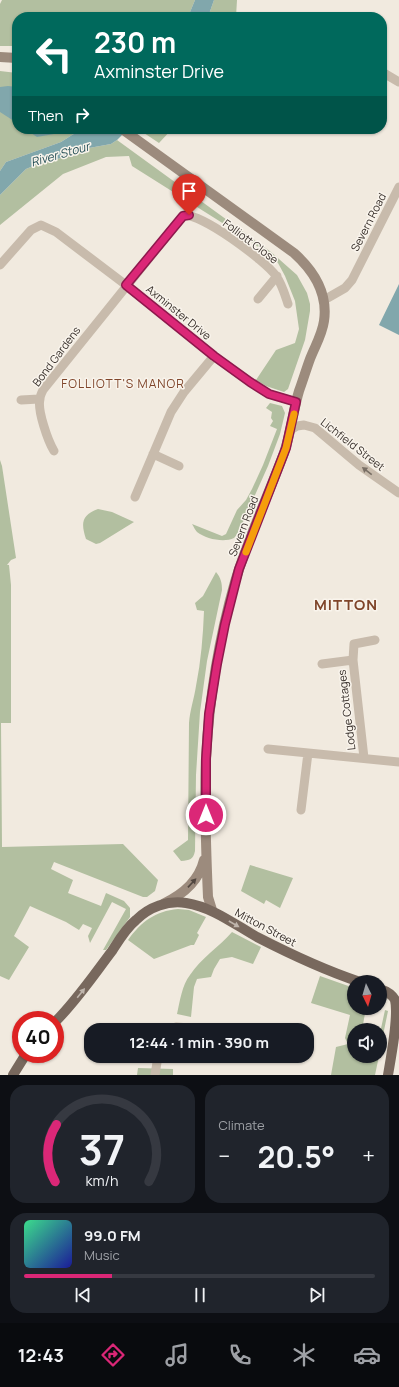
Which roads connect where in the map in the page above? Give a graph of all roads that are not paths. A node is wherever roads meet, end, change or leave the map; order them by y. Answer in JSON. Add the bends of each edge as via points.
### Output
{"nodes":[{"id":1,"x":0,"y":57,"type":"edge"},
{"id":2,"x":12,"y":58,"type":"edge"},
{"id":3,"x":387,"y":75,"type":"edge"},
{"id":4,"x":399,"y":82,"type":"edge"},
{"id":5,"x":129,"y":134,"type":"edge"},
{"id":6,"x":399,"y":187,"type":"edge"},
{"id":7,"x":0,"y":265,"type":"edge"},
{"id":8,"x":277,"y":276,"type":"junction"},
{"id":9,"x":126,"y":285,"type":"junction"},
{"id":10,"x":258,"y":300,"type":"dead end"},
{"id":11,"x":324,"y":300,"type":"junction"},
{"id":12,"x":288,"y":304,"type":"dead end"},
{"id":13,"x":214,"y":356,"type":"junction"},
{"id":14,"x":39,"y":399,"type":"junction"},
{"id":15,"x":20,"y":400,"type":"dead end"},
{"id":16,"x":296,"y":402,"type":"junction"},
{"id":17,"x":290,"y":430,"type":"junction"},
{"id":18,"x":54,"y":451,"type":"dead end"},
{"id":19,"x":153,"y":454,"type":"junction"},
{"id":20,"x":179,"y":466,"type":"dead end"},
{"id":21,"x":399,"y":493,"type":"edge"},
{"id":22,"x":135,"y":497,"type":"dead end"},
{"id":23,"x":375,"y":640,"type":"dead end"},
{"id":24,"x":353,"y":660,"type":"junction"},
{"id":25,"x":322,"y":664,"type":"dead end"},
{"id":26,"x":268,"y":749,"type":"dead end"},
{"id":27,"x":308,"y":753,"type":"junction"},
{"id":28,"x":364,"y":758,"type":"junction"},
{"id":29,"x":399,"y":762,"type":"edge"},
{"id":30,"x":302,"y":810,"type":"dead end"},
{"id":31,"x":206,"y":848,"type":"junction"},
{"id":32,"x":160,"y":905,"type":"junction"},
{"id":33,"x":212,"y":910,"type":"junction"},
{"id":34,"x":347,"y":977,"type":"edge"},
{"id":35,"x":387,"y":990,"type":"edge"},
{"id":36,"x":399,"y":990,"type":"edge"},
{"id":37,"x":387,"y":993,"type":"edge"},
{"id":38,"x":64,"y":1012,"type":"edge"},
{"id":39,"x":399,"y":1035,"type":"edge"},
{"id":40,"x":394,"y":1047,"type":"junction"},
{"id":41,"x":20,"y":1063,"type":"edge"},
{"id":42,"x":157,"y":1063,"type":"edge"},
{"id":43,"x":13,"y":1075,"type":"edge"},
{"id":44,"x":156,"y":1075,"type":"edge"},
{"id":45,"x":388,"y":1075,"type":"edge"}],
"edges":[{"from":1,"to":2,"type":"street"},
{"from":3,"to":4,"type":"street"},
{"from":5,"to":11,"type":"street","name":"Severn Road","via":[[294,253],[312,272]]},
{"from":6,"to":11,"type":"street","name":"Severn Road","via":[[352,280],[345,288]]},
{"from":7,"to":9,"type":"street","name":"Axminster Drive","via":[[31,230],[41,225],[56,232]]},
{"from":8,"to":9,"type":"street","name":"Folliott Close","via":[[263,262],[219,230],[185,214]]},
{"from":8,"to":10,"type":"street","name":"Folliott Close"},
{"from":8,"to":12,"type":"street","name":"Folliott Close"},
{"from":9,"to":13,"type":"street","name":"Axminster Drive"},
{"from":9,"to":14,"type":"street","name":"Bond Gardens","via":[[43,390]]},
{"from":11,"to":16,"type":"street","name":"Severn Road","via":[[321,334]]},
{"from":13,"to":16,"type":"street","name":"Axminster Drive","via":[[269,394]]},
{"from":13,"to":19,"type":"street","via":[[177,401]]},
{"from":14,"to":15,"type":"street"},
{"from":14,"to":18,"type":"street","name":"Bond Gardens","via":[[47,438]]},
{"from":16,"to":17,"type":"street","name":"Severn Road"},
{"from":21,"to":17,"type":"street","name":"Lichfield Street","one_way":true,"via":[[359,465],[315,428],[304,425]]},
{"from":17,"to":31,"type":"street","name":"Severn Road","via":[[235,583],[217,664],[209,714]]},
{"from":19,"to":20,"type":"street"},
{"from":19,"to":22,"type":"street"},
{"from":23,"to":24,"type":"street","name":"Lodge Cottages","via":[[354,644]]},
{"from":24,"to":25,"type":"street","name":"Lodge Cottages"},
{"from":24,"to":28,"type":"street","name":"Lodge Cottages"},
{"from":26,"to":27,"type":"street"},
{"from":27,"to":28,"type":"street"},
{"from":27,"to":30,"type":"street"},
{"from":28,"to":29,"type":"street"},
{"from":32,"to":31,"type":"street","name":"Mitton Street","one_way":true,"via":[[187,888],[197,878]]},
{"from":31,"to":33,"type":"street","name":"Severn Road","via":[[208,897]]},
{"from":32,"to":33,"type":"main road","name":"Mitton Street","via":[[184,903]]},
{"from":38,"to":32,"type":"main road","name":"Mitton Street","one_way":true,"via":[[83,991],[131,924]]},
{"from":33,"to":34,"type":"main road","name":"Mitton Street","one_way":true,"via":[[276,947]]},
{"from":35,"to":36,"type":"main road"},
{"from":37,"to":40,"type":"main road","via":[[392,996],[397,1009]]},
{"from":39,"to":40,"type":"main road"},
{"from":40,"to":45,"type":"main road"},
{"from":41,"to":43,"type":"main road"},
{"from":42,"to":44,"type":"street"}]}
